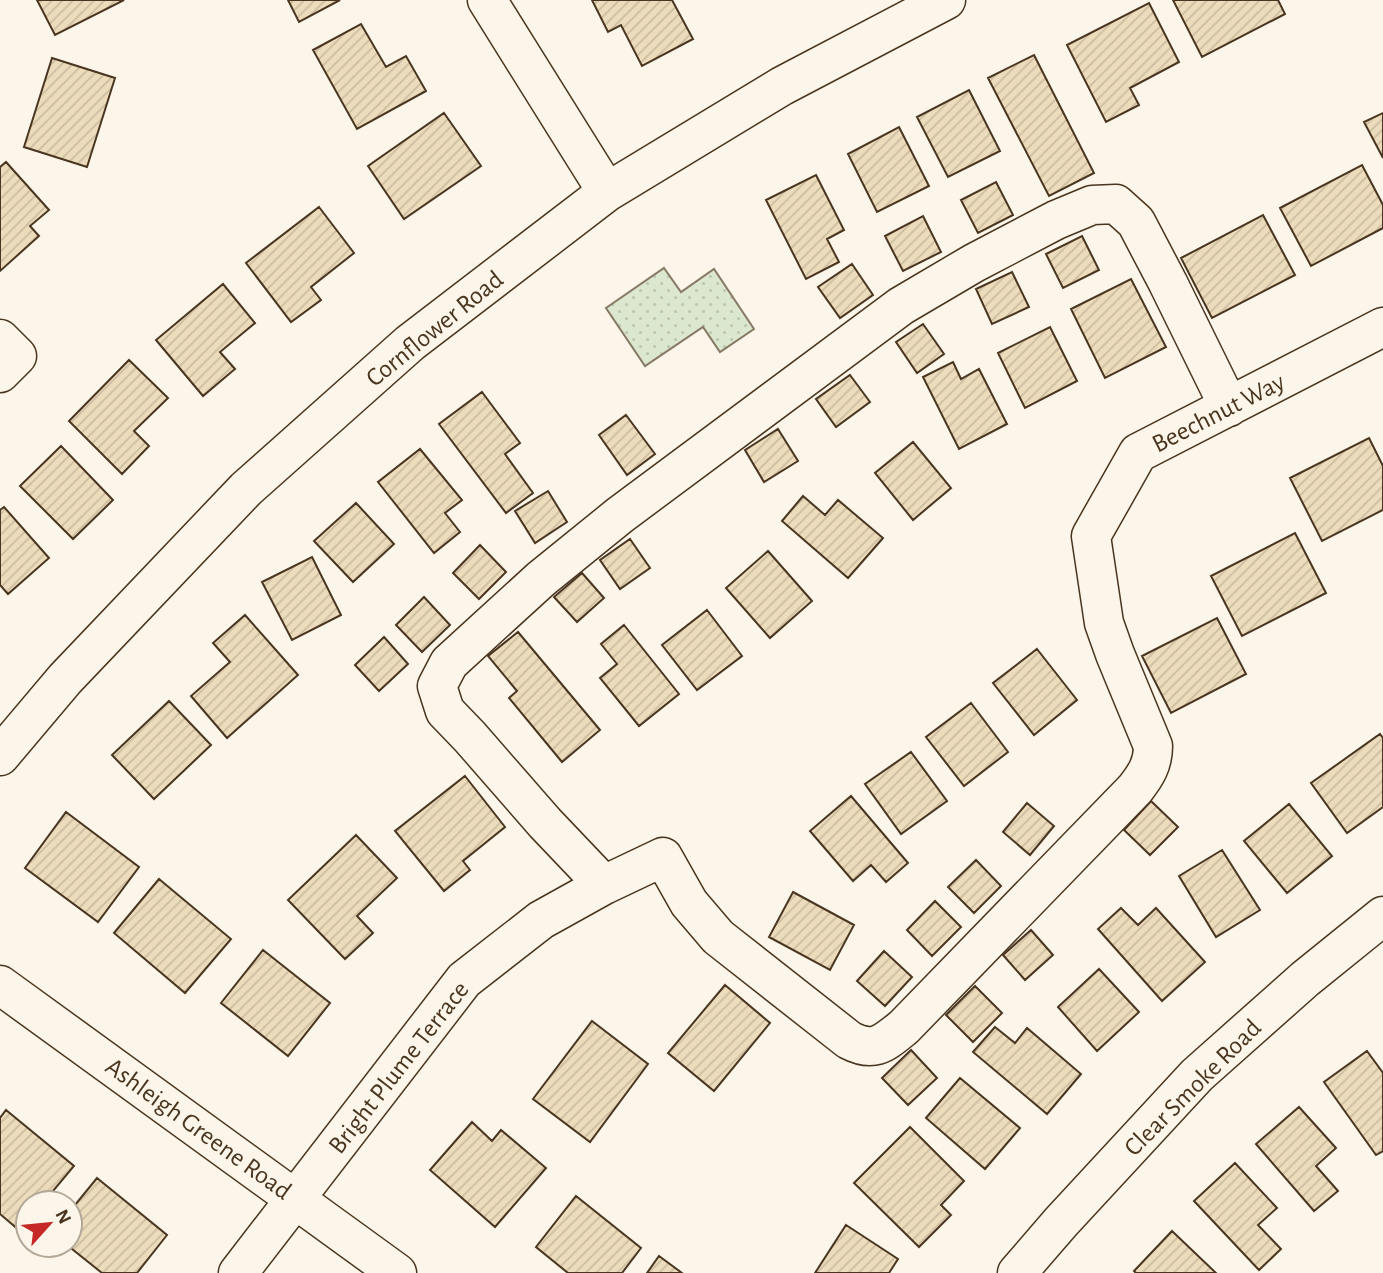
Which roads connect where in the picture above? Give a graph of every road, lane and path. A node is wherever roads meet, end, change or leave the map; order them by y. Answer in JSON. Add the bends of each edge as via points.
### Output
{"nodes":[{"id":1,"x":487,"y":0,"type":"edge"},
{"id":2,"x":946,"y":0,"type":"edge"},
{"id":3,"x":607,"y":192,"type":"junction"},
{"id":4,"x":1383,"y":327,"type":"edge"},
{"id":5,"x":0,"y":339,"type":"edge"},
{"id":6,"x":0,"y":373,"type":"edge"},
{"id":7,"x":1228,"y":407,"type":"junction"},
{"id":8,"x":0,"y":755,"type":"edge"},
{"id":9,"x":663,"y":857,"type":"joint"},
{"id":10,"x":604,"y":885,"type":"junction"},
{"id":11,"x":1383,"y":916,"type":"edge"},
{"id":12,"x":0,"y":985,"type":"edge"},
{"id":13,"x":296,"y":1198,"type":"junction"},
{"id":14,"x":238,"y":1273,"type":"edge"},
{"id":15,"x":397,"y":1273,"type":"edge"},
{"id":16,"x":1017,"y":1273,"type":"edge"}],
"edges":[{"from":1,"to":3,"type":"street"},
{"from":2,"to":3,"type":"street","name":"Cornflower Road","via":[[782,86]]},
{"from":3,"to":8,"type":"street","name":"Cornflower Road","via":[[410,343],[247,489],[65,679]]},
{"from":4,"to":7,"type":"street","name":"Beechnut Way"},
{"from":5,"to":6,"type":"street","via":[[17,356]]},
{"from":7,"to":9,"type":"street","name":"Beechnut Way","via":[[1138,453],[1091,536],[1104,623],[1153,746],[1150,767],[1135,789],[904,1027],[873,1047],[849,1040],[718,937],[689,903]]},
{"from":7,"to":10,"type":"street","via":[[1136,222],[1116,204],[1092,205],[974,263],[901,306],[620,514],[449,663],[437,686],[445,711]]},
{"from":9,"to":10,"type":"street","name":"Bright Plume Terrace"},
{"from":10,"to":13,"type":"street","name":"Bright Plume Terrace","via":[[541,920],[464,980]]},
{"from":11,"to":16,"type":"street","name":"Clear Smoke Road","via":[[1197,1075]]},
{"from":12,"to":13,"type":"street","name":"Ashleigh Greene Road"},
{"from":13,"to":14,"type":"street","name":"Bright Plume Terrace"},
{"from":13,"to":15,"type":"street","name":"Ashleigh Greene Road"}]}
